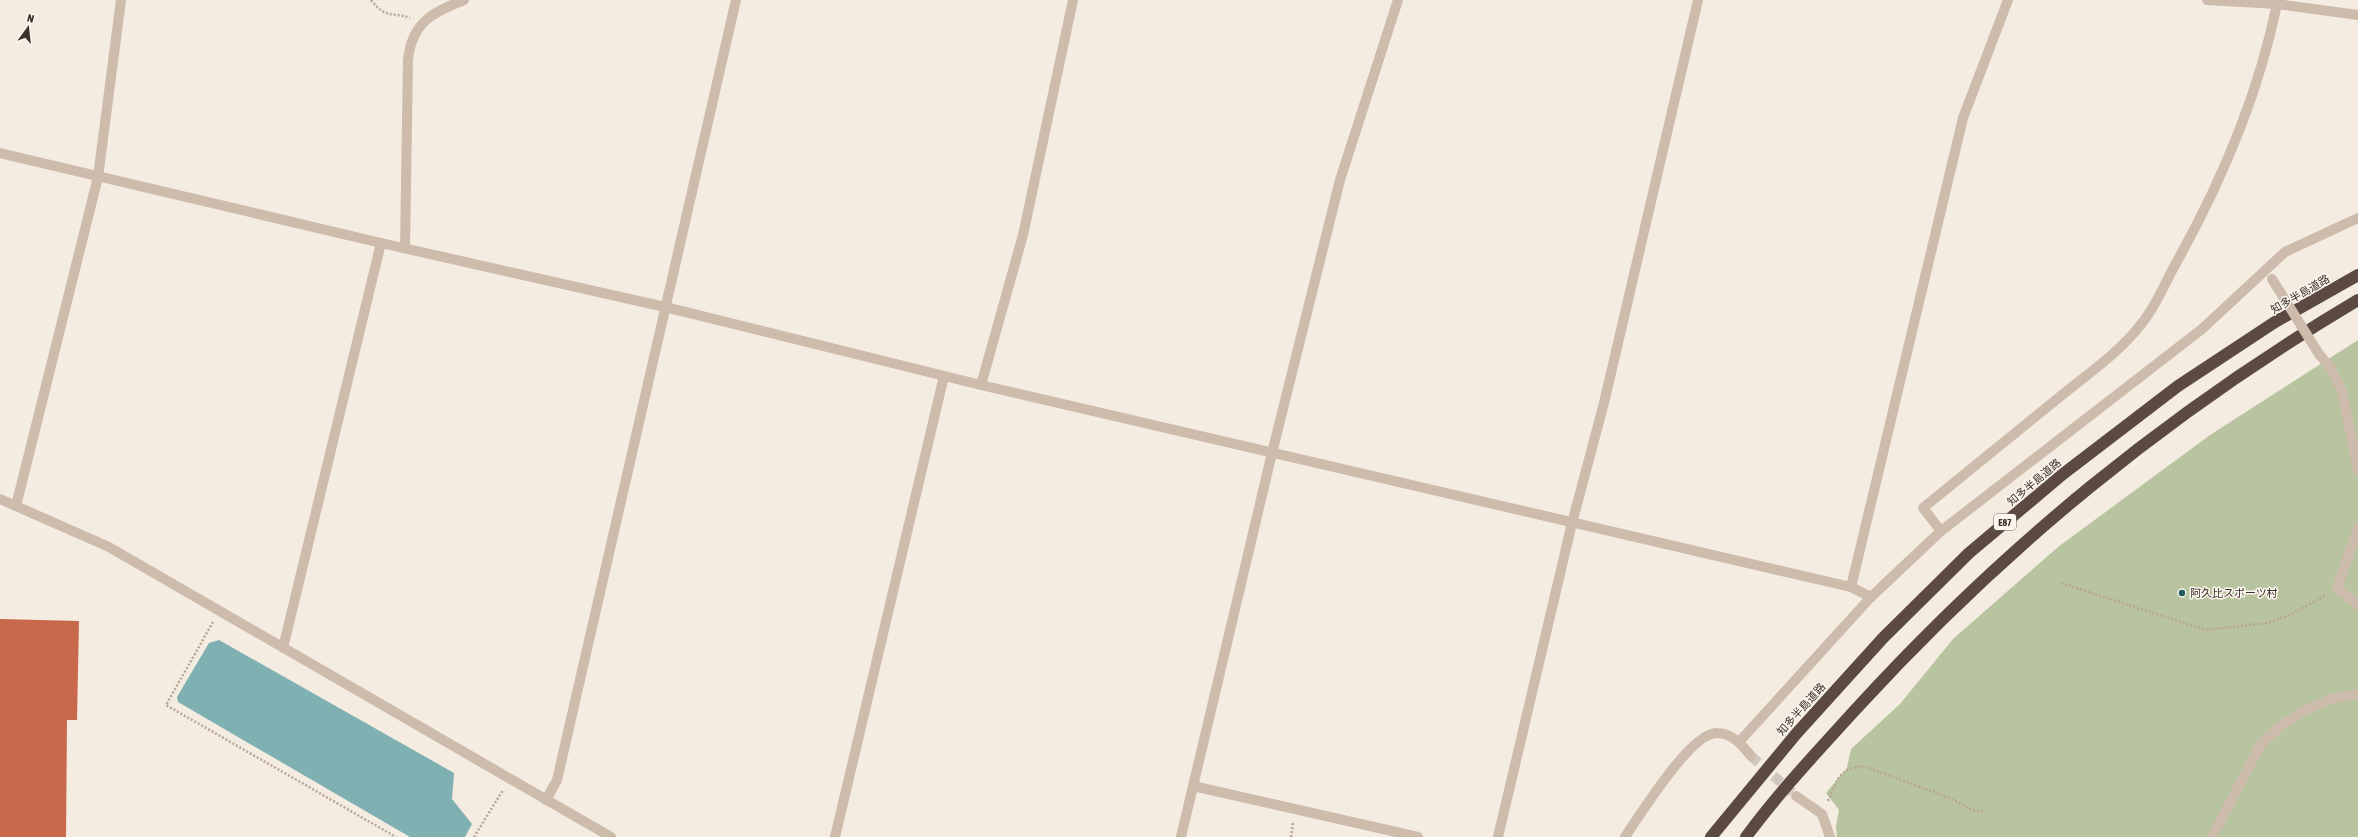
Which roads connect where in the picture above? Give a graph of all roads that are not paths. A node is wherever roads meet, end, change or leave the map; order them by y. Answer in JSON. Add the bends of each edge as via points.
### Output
{"nodes":[{"id":1,"x":121,"y":0,"type":"edge"},
{"id":2,"x":464,"y":0,"type":"edge"},
{"id":3,"x":736,"y":0,"type":"edge"},
{"id":4,"x":1073,"y":0,"type":"edge"},
{"id":5,"x":1398,"y":0,"type":"edge"},
{"id":6,"x":1698,"y":0,"type":"edge"},
{"id":7,"x":2008,"y":0,"type":"edge"},
{"id":8,"x":2207,"y":0,"type":"edge"},
{"id":9,"x":2277,"y":4,"type":"junction"},
{"id":10,"x":2358,"y":15,"type":"edge"},
{"id":11,"x":0,"y":153,"type":"edge"},
{"id":12,"x":98,"y":177,"type":"junction"},
{"id":13,"x":2358,"y":218,"type":"edge"},
{"id":14,"x":381,"y":243,"type":"junction"},
{"id":15,"x":405,"y":248,"type":"junction"},
{"id":16,"x":2265,"y":270,"type":"junction"},
{"id":17,"x":2358,"y":275,"type":"edge"},
{"id":18,"x":2358,"y":300,"type":"edge"},
{"id":19,"x":665,"y":307,"type":"junction"},
{"id":20,"x":944,"y":376,"type":"junction"},
{"id":21,"x":981,"y":385,"type":"junction"},
{"id":22,"x":1272,"y":453,"type":"junction"},
{"id":23,"x":2358,"y":470,"type":"edge"},
{"id":24,"x":0,"y":500,"type":"edge"},
{"id":25,"x":16,"y":506,"type":"junction"},
{"id":26,"x":1572,"y":523,"type":"junction"},
{"id":27,"x":2358,"y":528,"type":"edge"},
{"id":28,"x":1941,"y":531,"type":"junction"},
{"id":29,"x":1851,"y":587,"type":"junction"},
{"id":30,"x":1871,"y":597,"type":"junction"},
{"id":31,"x":2358,"y":605,"type":"edge"},
{"id":32,"x":283,"y":648,"type":"junction"},
{"id":33,"x":2358,"y":694,"type":"edge"},
{"id":34,"x":1739,"y":742,"type":"junction"},
{"id":35,"x":1751,"y":756,"type":"tunnel mouth"},
{"id":36,"x":1193,"y":786,"type":"junction"},
{"id":37,"x":1796,"y":796,"type":"tunnel mouth"},
{"id":38,"x":546,"y":800,"type":"junction"},
{"id":39,"x":611,"y":837,"type":"edge"},
{"id":40,"x":835,"y":837,"type":"edge"},
{"id":41,"x":1181,"y":837,"type":"edge"},
{"id":42,"x":1418,"y":837,"type":"edge"},
{"id":43,"x":1498,"y":837,"type":"edge"},
{"id":44,"x":1625,"y":837,"type":"edge"},
{"id":45,"x":1711,"y":837,"type":"edge"},
{"id":46,"x":1746,"y":837,"type":"edge"},
{"id":47,"x":1830,"y":837,"type":"edge"},
{"id":48,"x":2212,"y":837,"type":"edge"}],
"edges":[{"from":1,"to":12,"type":"street"},
{"from":2,"to":15,"type":"street","via":[[434,12],[420,24],[411,43],[408,60]]},
{"from":3,"to":19,"type":"street"},
{"from":4,"to":21,"type":"street","via":[[1023,234]]},
{"from":5,"to":22,"type":"street","via":[[1340,180]]},
{"from":6,"to":26,"type":"street","via":[[1606,395]]},
{"from":7,"to":29,"type":"street","via":[[1963,118]]},
{"from":8,"to":9,"type":"street"},
{"from":9,"to":10,"type":"street"},
{"from":9,"to":28,"type":"street","via":[[2270,40],[2250,103],[2225,168],[2143,322],[2125,342],[2084,377],[1923,508]]},
{"from":11,"to":12,"type":"street"},
{"from":12,"to":14,"type":"street"},
{"from":12,"to":25,"type":"street"},
{"from":13,"to":16,"type":"street","via":[[2285,252]]},
{"from":14,"to":15,"type":"street"},
{"from":14,"to":32,"type":"street"},
{"from":15,"to":19,"type":"street"},
{"from":16,"to":23,"type":"street","bridge":true,"via":[[2330,367],[2342,391]]},
{"from":16,"to":28,"type":"street","via":[[2202,329]]},
{"from":17,"to":45,"type":"highway","name":"知多半島道路","number":"E87","via":[[2276,322],[2178,386],[2063,474],[1970,553],[1872,650],[1796,734]]},
{"from":18,"to":46,"type":"highway","number":"E87","via":[[2309,329],[2193,406],[2084,490],[1992,570],[1905,656],[1818,750]]},
{"from":19,"to":20,"type":"street"},
{"from":19,"to":38,"type":"street","via":[[557,780]]},
{"from":20,"to":21,"type":"street"},
{"from":20,"to":40,"type":"street"},
{"from":21,"to":22,"type":"street"},
{"from":22,"to":26,"type":"street"},
{"from":22,"to":36,"type":"street"},
{"from":24,"to":25,"type":"street"},
{"from":25,"to":32,"type":"street","via":[[109,547]]},
{"from":26,"to":29,"type":"street"},
{"from":26,"to":43,"type":"street"},
{"from":27,"to":31,"type":"street","via":[[2337,588]]},
{"from":28,"to":30,"type":"street"},
{"from":29,"to":30,"type":"street"},
{"from":30,"to":34,"type":"street"},
{"from":32,"to":38,"type":"street"},
{"from":33,"to":48,"type":"street","via":[[2334,698],[2305,710],[2283,724],[2261,744]]},
{"from":34,"to":35,"type":"street"},
{"from":34,"to":44,"type":"street","via":[[1726,734],[1715,733],[1694,745],[1668,775]]},
{"from":36,"to":41,"type":"street"},
{"from":36,"to":42,"type":"street"},
{"from":37,"to":47,"type":"street","via":[[1822,814]]},
{"from":38,"to":39,"type":"street"}]}
